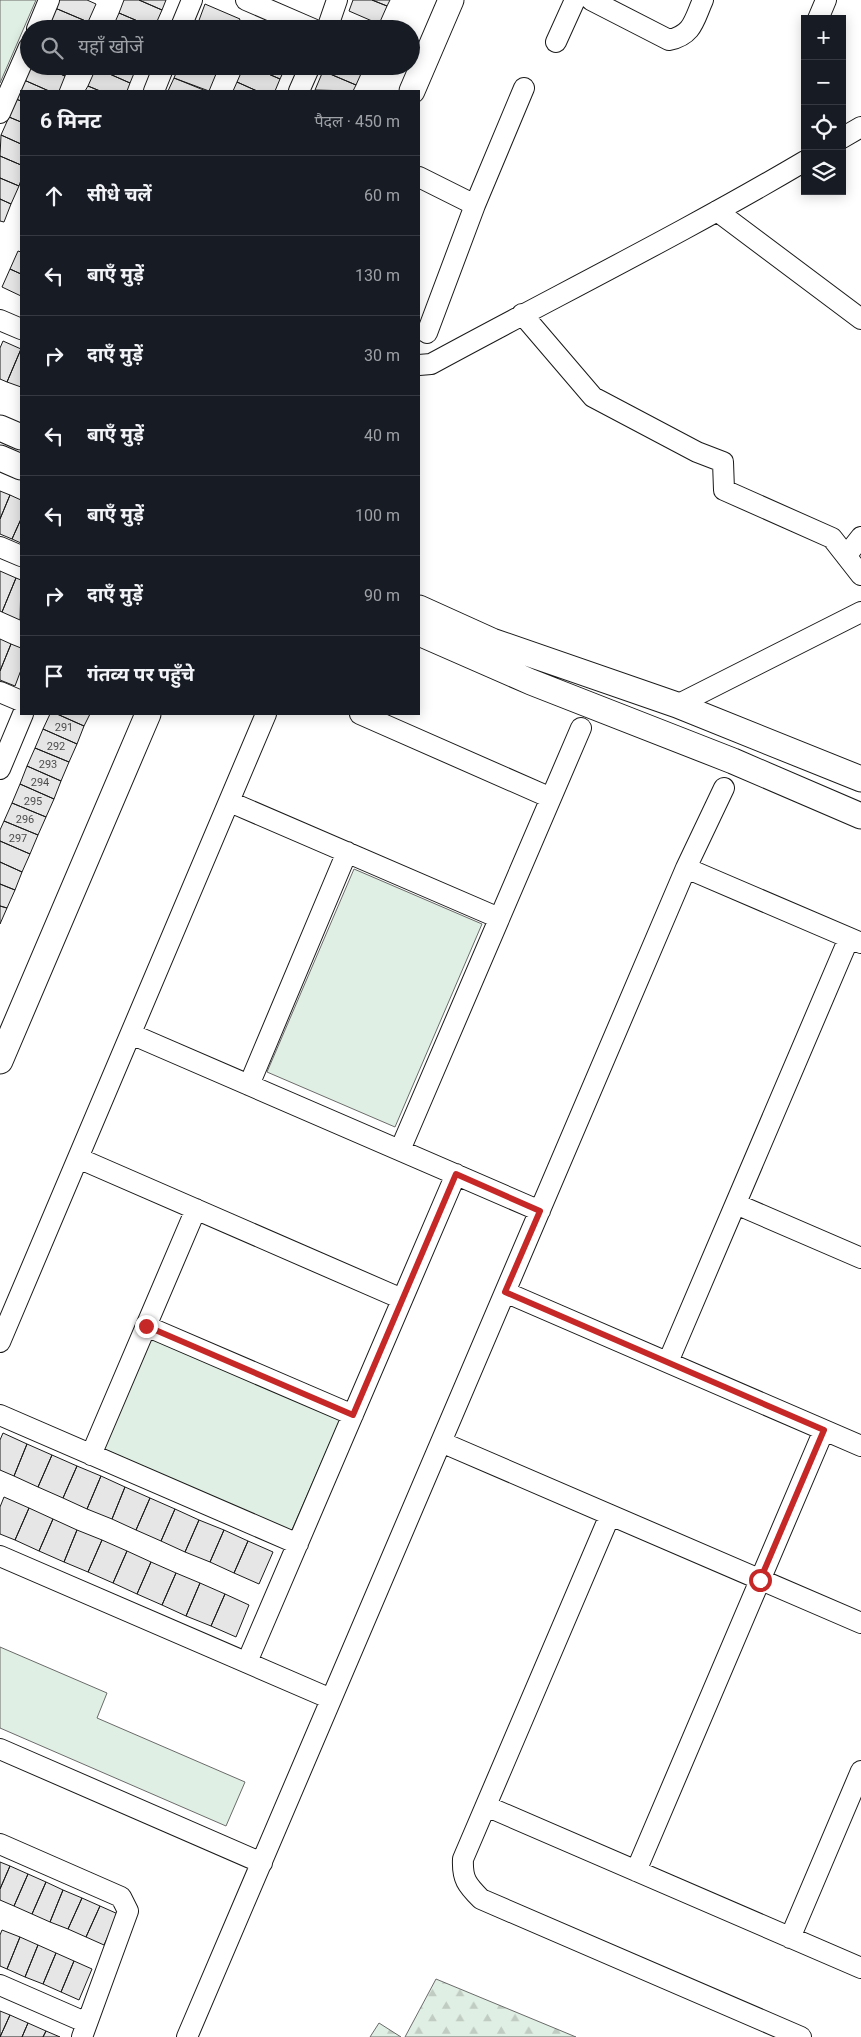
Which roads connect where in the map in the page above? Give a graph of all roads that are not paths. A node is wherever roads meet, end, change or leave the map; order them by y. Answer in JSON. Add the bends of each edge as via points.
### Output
{"nodes":[{"id":1,"x":49,"y":0,"type":"edge"},
{"id":2,"x":192,"y":0,"type":"edge"},
{"id":3,"x":246,"y":0,"type":"edge"},
{"id":4,"x":337,"y":0,"type":"edge"},
{"id":5,"x":451,"y":0,"type":"edge"},
{"id":6,"x":575,"y":0,"type":"edge"},
{"id":7,"x":591,"y":0,"type":"edge"},
{"id":8,"x":703,"y":0,"type":"edge"},
{"id":9,"x":826,"y":0,"type":"edge"},
{"id":10,"x":820,"y":15,"type":"edge"},
{"id":11,"x":41,"y":20,"type":"edge"},
{"id":12,"x":184,"y":20,"type":"edge"},
{"id":13,"x":292,"y":20,"type":"edge"},
{"id":14,"x":330,"y":20,"type":"edge"},
{"id":15,"x":556,"y":42,"type":"dead end"},
{"id":16,"x":20,"y":67,"type":"edge"},
{"id":17,"x":420,"y":72,"type":"edge"},
{"id":18,"x":160,"y":75,"type":"edge"},
{"id":19,"x":306,"y":75,"type":"edge"},
{"id":20,"x":419,"y":75,"type":"edge"},
{"id":21,"x":524,"y":88,"type":"dead end"},
{"id":22,"x":154,"y":90,"type":"edge"},
{"id":23,"x":299,"y":90,"type":"edge"},
{"id":24,"x":412,"y":90,"type":"edge"},
{"id":25,"x":0,"y":113,"type":"edge"},
{"id":26,"x":861,"y":127,"type":"edge"},
{"id":27,"x":846,"y":136,"type":"edge"},
{"id":28,"x":801,"y":162,"type":"edge"},
{"id":29,"x":420,"y":178,"type":"edge"},
{"id":30,"x":475,"y":205,"type":"junction"},
{"id":31,"x":717,"y":211,"type":"junction"},
{"id":32,"x":522,"y":314,"type":"junction"},
{"id":33,"x":861,"y":319,"type":"edge"},
{"id":34,"x":0,"y":320,"type":"edge"},
{"id":35,"x":20,"y":329,"type":"edge"},
{"id":36,"x":427,"y":333,"type":"dead end"},
{"id":37,"x":425,"y":364,"type":"edge"},
{"id":38,"x":420,"y":377,"type":"edge"},
{"id":39,"x":0,"y":428,"type":"edge"},
{"id":40,"x":20,"y":437,"type":"edge"},
{"id":41,"x":0,"y":458,"type":"edge"},
{"id":42,"x":20,"y":467,"type":"edge"},
{"id":43,"x":861,"y":537,"type":"edge"},
{"id":44,"x":0,"y":547,"type":"edge"},
{"id":45,"x":20,"y":556,"type":"edge"},
{"id":46,"x":846,"y":556,"type":"junction"},
{"id":47,"x":861,"y":575,"type":"edge"},
{"id":48,"x":420,"y":608,"type":"edge"},
{"id":49,"x":861,"y":612,"type":"edge"},
{"id":50,"x":420,"y":633,"type":"edge"},
{"id":51,"x":0,"y":692,"type":"edge"},
{"id":52,"x":20,"y":701,"type":"edge"},
{"id":53,"x":677,"y":705,"type":"junction"},
{"id":54,"x":23,"y":715,"type":"edge"},
{"id":55,"x":147,"y":715,"type":"edge"},
{"id":56,"x":266,"y":715,"type":"edge"},
{"id":57,"x":362,"y":715,"type":"edge"},
{"id":58,"x":581,"y":728,"type":"dead end"},
{"id":59,"x":0,"y":769,"type":"edge"},
{"id":60,"x":861,"y":779,"type":"edge"},
{"id":61,"x":724,"y":788,"type":"dead end"},
{"id":62,"x":551,"y":798,"type":"junction"},
{"id":63,"x":230,"y":802,"type":"junction"},
{"id":64,"x":861,"y":816,"type":"edge"},
{"id":65,"x":347,"y":852,"type":"junction"},
{"id":66,"x":686,"y":868,"type":"junction"},
{"id":67,"x":499,"y":918,"type":"junction"},
{"id":68,"x":855,"y":941,"type":"edge"},
{"id":69,"x":131,"y":1034,"type":"junction"},
{"id":70,"x":0,"y":1061,"type":"edge"},
{"id":71,"x":248,"y":1085,"type":"junction"},
{"id":72,"x":400,"y":1150,"type":"junction"},
{"id":73,"x":78,"y":1158,"type":"junction"},
{"id":74,"x":456,"y":1174,"type":"junction"},
{"id":75,"x":736,"y":1204,"type":"junction"},
{"id":76,"x":196,"y":1209,"type":"junction"},
{"id":77,"x":540,"y":1211,"type":"junction"},
{"id":78,"x":861,"y":1258,"type":"edge"},
{"id":79,"x":505,"y":1292,"type":"junction"},
{"id":80,"x":402,"y":1298,"type":"junction"},
{"id":81,"x":146,"y":1326,"type":"junction"},
{"id":82,"x":0,"y":1342,"type":"edge"},
{"id":83,"x":668,"y":1362,"type":"junction"},
{"id":84,"x":0,"y":1415,"type":"edge"},
{"id":85,"x":353,"y":1415,"type":"junction"},
{"id":86,"x":824,"y":1430,"type":"junction"},
{"id":87,"x":441,"y":1442,"type":"junction"},
{"id":88,"x":861,"y":1446,"type":"edge"},
{"id":89,"x":91,"y":1455,"type":"junction"},
{"id":90,"x":610,"y":1515,"type":"junction"},
{"id":91,"x":298,"y":1544,"type":"junction"},
{"id":92,"x":0,"y":1556,"type":"edge"},
{"id":93,"x":760,"y":1580,"type":"junction"},
{"id":94,"x":861,"y":1624,"type":"edge"},
{"id":95,"x":247,"y":1662,"type":"junction"},
{"id":96,"x":331,"y":1699,"type":"junction"},
{"id":97,"x":0,"y":1749,"type":"edge"},
{"id":98,"x":861,"y":1771,"type":"edge"},
{"id":99,"x":486,"y":1806,"type":"junction"},
{"id":100,"x":0,"y":1844,"type":"edge"},
{"id":101,"x":262,"y":1862,"type":"junction"},
{"id":102,"x":636,"y":1871,"type":"junction"},
{"id":103,"x":790,"y":1938,"type":"junction"},
{"id":104,"x":861,"y":1968,"type":"edge"},
{"id":105,"x":0,"y":1985,"type":"edge"},
{"id":106,"x":84,"y":2030,"type":"edge"},
{"id":107,"x":187,"y":2037,"type":"edge"},
{"id":108,"x":801,"y":2037,"type":"edge"}],
"edges":[{"from":1,"to":11,"type":"street"},
{"from":2,"to":12,"type":"street"},
{"from":3,"to":13,"type":"street"},
{"from":4,"to":14,"type":"street"},
{"from":5,"to":17,"type":"main road"},
{"from":6,"to":15,"type":"street"},
{"from":7,"to":8,"type":"street","via":[[669,40],[689,32]]},
{"from":9,"to":10,"type":"street"},
{"from":16,"to":25,"type":"street"},
{"from":18,"to":22,"type":"street"},
{"from":19,"to":23,"type":"street"},
{"from":20,"to":24,"type":"main road"},
{"from":21,"to":30,"type":"street"},
{"from":26,"to":27,"type":"street"},
{"from":28,"to":31,"type":"street"},
{"from":29,"to":30,"type":"street"},
{"from":30,"to":36,"type":"street"},
{"from":31,"to":32,"type":"street"},
{"from":31,"to":33,"type":"street"},
{"from":32,"to":37,"type":"street"},
{"from":32,"to":46,"type":"street","via":[[593,397],[722,462],[724,490],[832,538]]},
{"from":34,"to":35,"type":"street"},
{"from":37,"to":38,"type":"street"},
{"from":39,"to":40,"type":"main road"},
{"from":41,"to":42,"type":"main road"},
{"from":43,"to":46,"type":"street"},
{"from":44,"to":45,"type":"street"},
{"from":46,"to":47,"type":"street"},
{"from":48,"to":53,"type":"main road","via":[[492,641]]},
{"from":49,"to":53,"type":"street"},
{"from":50,"to":64,"type":"main road"},
{"from":51,"to":52,"type":"street"},
{"from":53,"to":60,"type":"main road"},
{"from":54,"to":59,"type":"street"},
{"from":55,"to":70,"type":"main road"},
{"from":56,"to":63,"type":"street"},
{"from":57,"to":62,"type":"street"},
{"from":58,"to":62,"type":"street"},
{"from":61,"to":66,"type":"street"},
{"from":62,"to":67,"type":"street"},
{"from":63,"to":65,"type":"street"},
{"from":63,"to":69,"type":"street"},
{"from":65,"to":67,"type":"street"},
{"from":65,"to":71,"type":"street"},
{"from":66,"to":68,"type":"street"},
{"from":66,"to":77,"type":"street"},
{"from":67,"to":72,"type":"street"},
{"from":68,"to":75,"type":"street"},
{"from":69,"to":71,"type":"street"},
{"from":69,"to":73,"type":"street"},
{"from":71,"to":72,"type":"street"},
{"from":72,"to":74,"type":"street"},
{"from":73,"to":76,"type":"street"},
{"from":73,"to":82,"type":"street"},
{"from":74,"to":77,"type":"street"},
{"from":74,"to":80,"type":"street"},
{"from":75,"to":78,"type":"street"},
{"from":75,"to":83,"type":"street"},
{"from":76,"to":80,"type":"street"},
{"from":76,"to":81,"type":"street"},
{"from":77,"to":79,"type":"street"},
{"from":79,"to":83,"type":"street"},
{"from":79,"to":87,"type":"street"},
{"from":80,"to":85,"type":"street"},
{"from":81,"to":85,"type":"street"},
{"from":81,"to":89,"type":"street"},
{"from":83,"to":86,"type":"street"},
{"from":84,"to":89,"type":"street"},
{"from":85,"to":91,"type":"street"},
{"from":86,"to":88,"type":"street"},
{"from":86,"to":93,"type":"street"},
{"from":87,"to":90,"type":"street"},
{"from":87,"to":96,"type":"street"},
{"from":89,"to":91,"type":"street"},
{"from":90,"to":93,"type":"street"},
{"from":90,"to":99,"type":"street"},
{"from":91,"to":95,"type":"street"},
{"from":92,"to":95,"type":"street"},
{"from":93,"to":94,"type":"street"},
{"from":93,"to":102,"type":"street"},
{"from":95,"to":96,"type":"street"},
{"from":96,"to":101,"type":"street"},
{"from":97,"to":101,"type":"street"},
{"from":98,"to":103,"type":"street"},
{"from":99,"to":102,"type":"street"},
{"from":99,"to":108,"type":"street","via":[[463,1859],[462,1874],[481,1899]]},
{"from":100,"to":106,"type":"street","via":[[121,1897],[126,1903],[128,1910]]},
{"from":101,"to":107,"type":"street"},
{"from":102,"to":103,"type":"street"},
{"from":103,"to":104,"type":"street"},
{"from":105,"to":106,"type":"street"}]}
